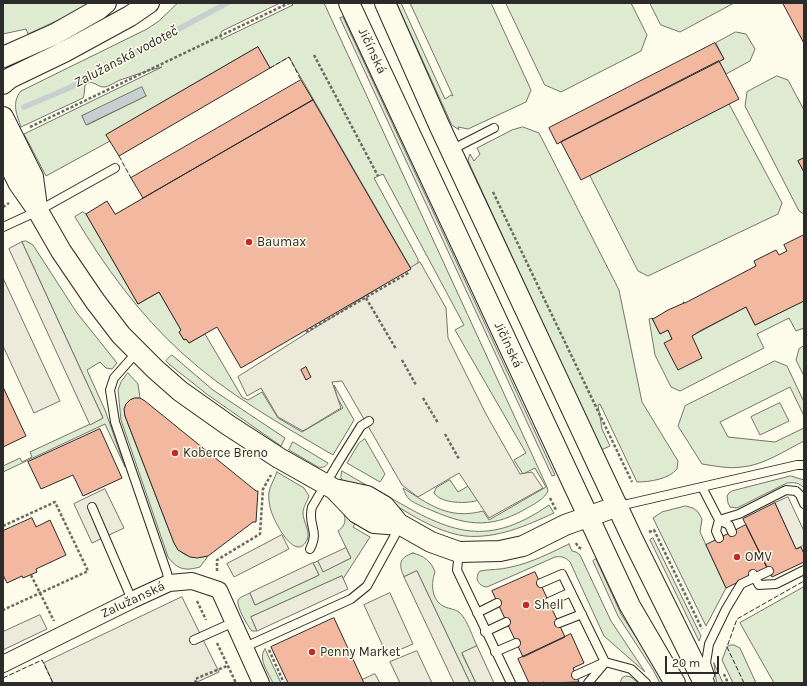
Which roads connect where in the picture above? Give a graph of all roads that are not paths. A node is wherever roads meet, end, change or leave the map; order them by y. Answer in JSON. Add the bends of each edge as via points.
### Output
{"nodes":[{"id":1,"x":106,"y":3,"type":"edge"},
{"id":2,"x":149,"y":3,"type":"edge"},
{"id":3,"x":350,"y":3,"type":"edge"},
{"id":4,"x":385,"y":3,"type":"edge"},
{"id":5,"x":3,"y":57,"type":"edge"},
{"id":6,"x":3,"y":84,"type":"edge"},
{"id":7,"x":3,"y":117,"type":"edge"},
{"id":8,"x":494,"y":128,"type":"dead end"},
{"id":9,"x":3,"y":144,"type":"edge"},
{"id":10,"x":451,"y":150,"type":"junction"},
{"id":11,"x":115,"y":168,"type":"dead end"},
{"id":12,"x":38,"y":211,"type":"junction"},
{"id":13,"x":3,"y":227,"type":"edge"},
{"id":14,"x":138,"y":352,"type":"junction"},
{"id":15,"x":369,"y":421,"type":"dead end"},
{"id":16,"x":804,"y":465,"type":"edge"},
{"id":17,"x":330,"y":487,"type":"junction"},
{"id":18,"x":702,"y":487,"type":"junction"},
{"id":19,"x":804,"y":504,"type":"edge"},
{"id":20,"x":618,"y":506,"type":"junction"},
{"id":21,"x":92,"y":507,"type":"dead end"},
{"id":22,"x":589,"y":517,"type":"junction"},
{"id":23,"x":719,"y":520,"type":"junction"},
{"id":24,"x":400,"y":524,"type":"junction"},
{"id":25,"x":732,"y":532,"type":"dead end"},
{"id":26,"x":719,"y":538,"type":"dead end"},
{"id":27,"x":310,"y":549,"type":"dead end"},
{"id":28,"x":459,"y":552,"type":"junction"},
{"id":29,"x":804,"y":570,"type":"edge"},
{"id":30,"x":769,"y":571,"type":"dead end"},
{"id":31,"x":754,"y":576,"type":"junction"},
{"id":32,"x":169,"y":583,"type":"junction"},
{"id":33,"x":541,"y":583,"type":"dead end"},
{"id":34,"x":571,"y":592,"type":"junction"},
{"id":35,"x":132,"y":600,"type":"junction"},
{"id":36,"x":549,"y":602,"type":"dead end"},
{"id":37,"x":497,"y":603,"type":"dead end"},
{"id":38,"x":476,"y":613,"type":"junction"},
{"id":39,"x":582,"y":614,"type":"junction"},
{"id":40,"x":234,"y":622,"type":"junction"},
{"id":41,"x":506,"y":622,"type":"dead end"},
{"id":42,"x":559,"y":623,"type":"dead end"},
{"id":43,"x":485,"y":632,"type":"junction"},
{"id":44,"x":194,"y":640,"type":"dead end"},
{"id":45,"x":516,"y":643,"type":"dead end"},
{"id":46,"x":245,"y":648,"type":"junction"},
{"id":47,"x":495,"y":652,"type":"junction"},
{"id":48,"x":605,"y":662,"type":"junction"},
{"id":49,"x":3,"y":664,"type":"edge"},
{"id":50,"x":576,"y":675,"type":"dead end"},
{"id":51,"x":261,"y":683,"type":"edge"},
{"id":52,"x":510,"y":683,"type":"edge"},
{"id":53,"x":588,"y":683,"type":"edge"},
{"id":54,"x":646,"y":683,"type":"edge"},
{"id":55,"x":675,"y":683,"type":"edge"},
{"id":56,"x":704,"y":683,"type":"edge"},
{"id":57,"x":712,"y":683,"type":"edge"}],
"edges":[{"from":1,"to":5,"type":"street","via":[[56,34]]},
{"from":2,"to":6,"type":"street","via":[[130,16]]},
{"from":3,"to":22,"type":"street","name":"Jičínská"},
{"from":4,"to":10,"type":"street"},
{"from":7,"to":12,"type":"street","via":[[33,178]]},
{"from":8,"to":10,"type":"lane"},
{"from":9,"to":12,"type":"street","via":[[19,184]]},
{"from":10,"to":20,"type":"street"},
{"from":11,"to":12,"type":"lane"},
{"from":12,"to":13,"type":"lane"},
{"from":12,"to":14,"type":"street","via":[[95,301],[121,335]]},
{"from":14,"to":17,"type":"street","via":[[180,391],[228,425]]},
{"from":14,"to":32,"type":"lane","via":[[114,378],[110,390],[115,422]]},
{"from":15,"to":17,"type":"lane","via":[[361,426]]},
{"from":16,"to":18,"type":"lane"},
{"from":17,"to":24,"type":"street","via":[[367,496],[384,506]]},
{"from":17,"to":27,"type":"lane","via":[[312,507],[310,514],[315,535]]},
{"from":18,"to":20,"type":"lane"},
{"from":18,"to":23,"type":"lane"},
{"from":19,"to":23,"type":"lane","via":[[796,491],[786,490],[739,514]]},
{"from":20,"to":22,"type":"street"},
{"from":20,"to":56,"type":"street"},
{"from":21,"to":35,"type":"lane"},
{"from":22,"to":28,"type":"street","via":[[565,525],[524,546],[500,551]]},
{"from":22,"to":55,"type":"street","name":"Jičínská","via":[[630,606]]},
{"from":23,"to":25,"type":"lane","via":[[729,525]]},
{"from":23,"to":26,"type":"lane","via":[[716,531]]},
{"from":24,"to":28,"type":"street","via":[[431,542]]},
{"from":24,"to":46,"type":"lane","via":[[367,586],[351,599]]},
{"from":28,"to":38,"type":"lane","via":[[457,570]]},
{"from":29,"to":31,"type":"lane","via":[[776,584],[759,585]]},
{"from":30,"to":31,"type":"lane"},
{"from":31,"to":57,"type":"lane","via":[[740,582],[709,644],[706,663]]},
{"from":32,"to":35,"type":"street","name":"Zalužanská"},
{"from":32,"to":40,"type":"street","name":"Zalužanská","via":[[192,581],[219,590]]},
{"from":33,"to":34,"type":"lane","via":[[562,574]]},
{"from":34,"to":36,"type":"lane"},
{"from":34,"to":39,"type":"lane"},
{"from":35,"to":49,"type":"street","name":"Zalužanská"},
{"from":37,"to":38,"type":"lane"},
{"from":38,"to":43,"type":"lane"},
{"from":39,"to":42,"type":"lane"},
{"from":39,"to":48,"type":"lane"},
{"from":40,"to":44,"type":"lane"},
{"from":40,"to":46,"type":"street","name":"Zalužanská"},
{"from":41,"to":43,"type":"lane"},
{"from":43,"to":47,"type":"lane"},
{"from":45,"to":47,"type":"lane"},
{"from":46,"to":51,"type":"street","name":"Zalužanská"},
{"from":47,"to":52,"type":"lane"},
{"from":48,"to":50,"type":"lane"},
{"from":48,"to":53,"type":"lane"},
{"from":48,"to":54,"type":"lane","via":[[631,669]]}]}
